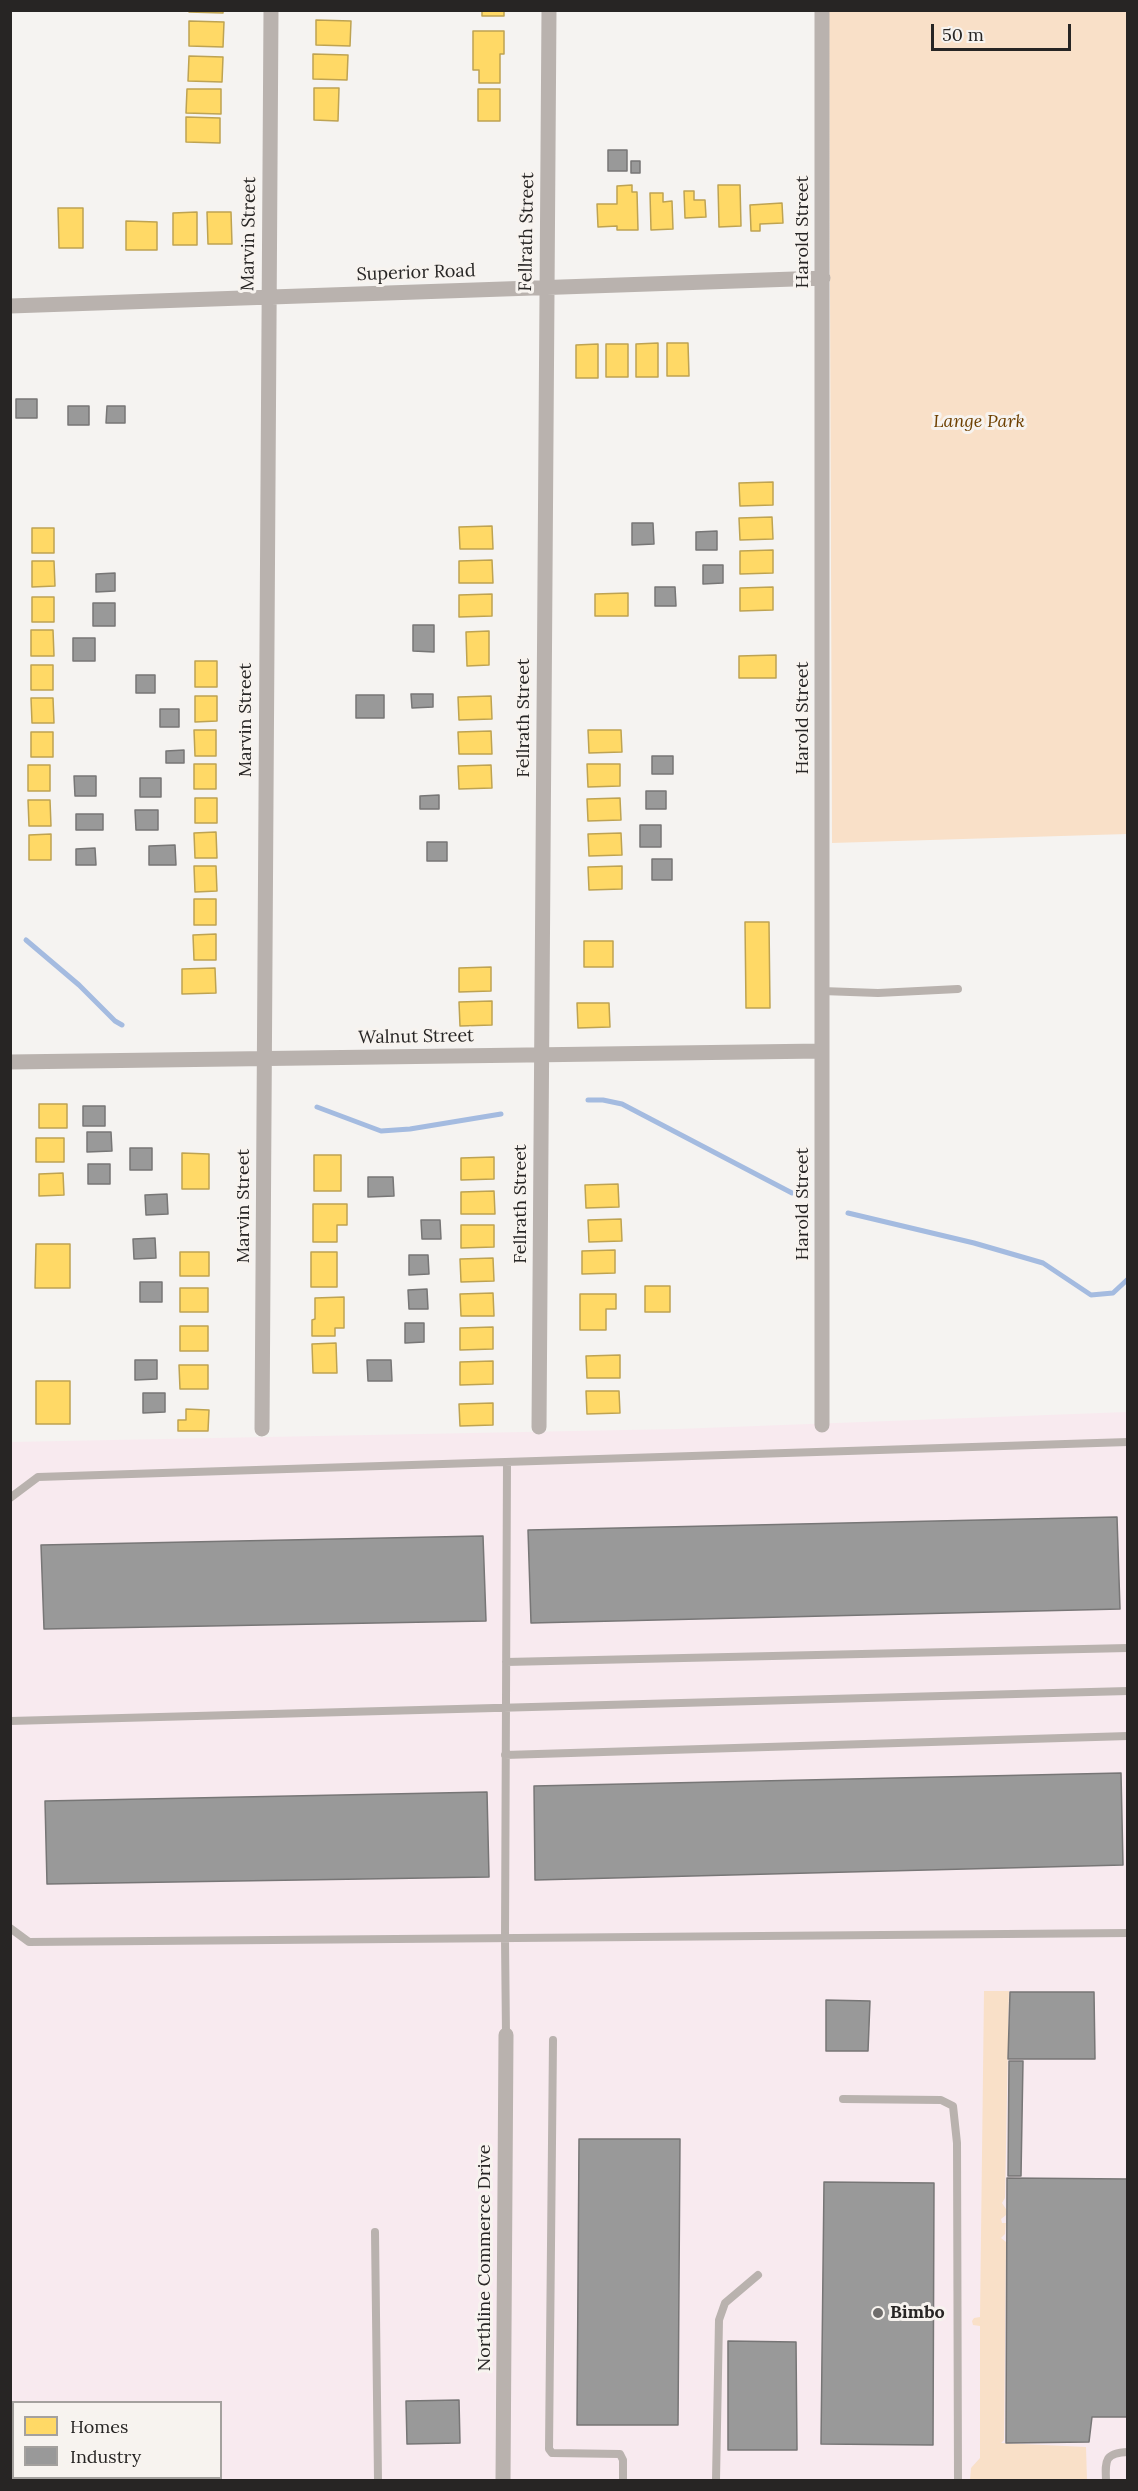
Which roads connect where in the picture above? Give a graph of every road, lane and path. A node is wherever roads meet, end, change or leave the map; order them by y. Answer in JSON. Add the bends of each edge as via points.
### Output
{"nodes":[{"id":1,"x":271,"y":10,"type":"edge"},
{"id":2,"x":549,"y":10,"type":"edge"},
{"id":3,"x":822,"y":10,"type":"edge"},
{"id":4,"x":823,"y":278,"type":"junction"},
{"id":5,"x":545,"y":287,"type":"junction"},
{"id":6,"x":268,"y":297,"type":"junction"},
{"id":7,"x":10,"y":306,"type":"edge"},
{"id":8,"x":958,"y":990,"type":"dead end"},
{"id":9,"x":822,"y":991,"type":"junction"},
{"id":10,"x":822,"y":1051,"type":"junction"},
{"id":11,"x":541,"y":1054,"type":"junction"},
{"id":12,"x":264,"y":1059,"type":"junction"},
{"id":13,"x":10,"y":1062,"type":"edge"},
{"id":14,"x":822,"y":1425,"type":"dead end"},
{"id":15,"x":539,"y":1427,"type":"dead end"},
{"id":16,"x":262,"y":1429,"type":"dead end"},
{"id":17,"x":1128,"y":1442,"type":"edge"},
{"id":18,"x":507,"y":1462,"type":"junction"},
{"id":19,"x":10,"y":1498,"type":"edge"},
{"id":20,"x":1128,"y":1648,"type":"edge"},
{"id":21,"x":506,"y":1662,"type":"junction"},
{"id":22,"x":1128,"y":1691,"type":"edge"},
{"id":23,"x":506,"y":1707,"type":"junction"},
{"id":24,"x":10,"y":1721,"type":"edge"},
{"id":25,"x":1128,"y":1736,"type":"edge"},
{"id":26,"x":506,"y":1755,"type":"junction"},
{"id":27,"x":10,"y":1928,"type":"edge"},
{"id":28,"x":1128,"y":1933,"type":"edge"},
{"id":29,"x":505,"y":1939,"type":"junction"},
{"id":30,"x":506,"y":2035,"type":"joint"},
{"id":31,"x":553,"y":2040,"type":"dead end"},
{"id":32,"x":843,"y":2099,"type":"dead end"},
{"id":33,"x":375,"y":2232,"type":"dead end"},
{"id":34,"x":758,"y":2275,"type":"dead end"},
{"id":35,"x":1128,"y":2452,"type":"edge"},
{"id":36,"x":378,"y":2481,"type":"edge"},
{"id":37,"x":503,"y":2481,"type":"edge"},
{"id":38,"x":623,"y":2481,"type":"edge"},
{"id":39,"x":716,"y":2481,"type":"edge"},
{"id":40,"x":958,"y":2481,"type":"edge"},
{"id":41,"x":1106,"y":2481,"type":"edge"}],
"edges":[{"from":1,"to":6,"type":"street","name":"Marvin Street"},
{"from":2,"to":5,"type":"street","name":"Fellrath Street"},
{"from":3,"to":4,"type":"street","name":"Harold Street"},
{"from":4,"to":5,"type":"street","name":"Superior Road"},
{"from":4,"to":9,"type":"street","name":"Harold Street"},
{"from":5,"to":6,"type":"street","name":"Superior Road"},
{"from":5,"to":11,"type":"street","name":"Fellrath Street"},
{"from":6,"to":7,"type":"street","name":"Superior Road"},
{"from":6,"to":12,"type":"street","name":"Marvin Street"},
{"from":8,"to":9,"type":"lane"},
{"from":9,"to":10,"type":"street","name":"Harold Street"},
{"from":10,"to":11,"type":"street","name":"Walnut Street"},
{"from":10,"to":14,"type":"street","name":"Harold Street"},
{"from":11,"to":12,"type":"street","name":"Walnut Street"},
{"from":11,"to":15,"type":"street","name":"Fellrath Street"},
{"from":12,"to":13,"type":"street","name":"Walnut Street"},
{"from":12,"to":16,"type":"street","name":"Marvin Street"},
{"from":17,"to":18,"type":"lane"},
{"from":18,"to":19,"type":"lane","via":[[38,1477]]},
{"from":18,"to":21,"type":"lane"},
{"from":20,"to":21,"type":"lane"},
{"from":21,"to":23,"type":"lane"},
{"from":22,"to":23,"type":"lane"},
{"from":23,"to":24,"type":"lane"},
{"from":23,"to":26,"type":"lane"},
{"from":25,"to":26,"type":"lane"},
{"from":26,"to":29,"type":"lane"},
{"from":27,"to":29,"type":"lane","via":[[29,1942]]},
{"from":28,"to":29,"type":"lane"},
{"from":29,"to":30,"type":"lane"},
{"from":30,"to":37,"type":"street","name":"Northline Commerce Drive"},
{"from":31,"to":38,"type":"lane","via":[[549,2449],[552,2454],[620,2454]]},
{"from":32,"to":40,"type":"lane","via":[[941,2100],[952,2106],[955,2114]]},
{"from":33,"to":36,"type":"lane"},
{"from":34,"to":39,"type":"lane","via":[[725,2303],[719,2320]]},
{"from":35,"to":41,"type":"lane","via":[[1109,2456]]}]}
